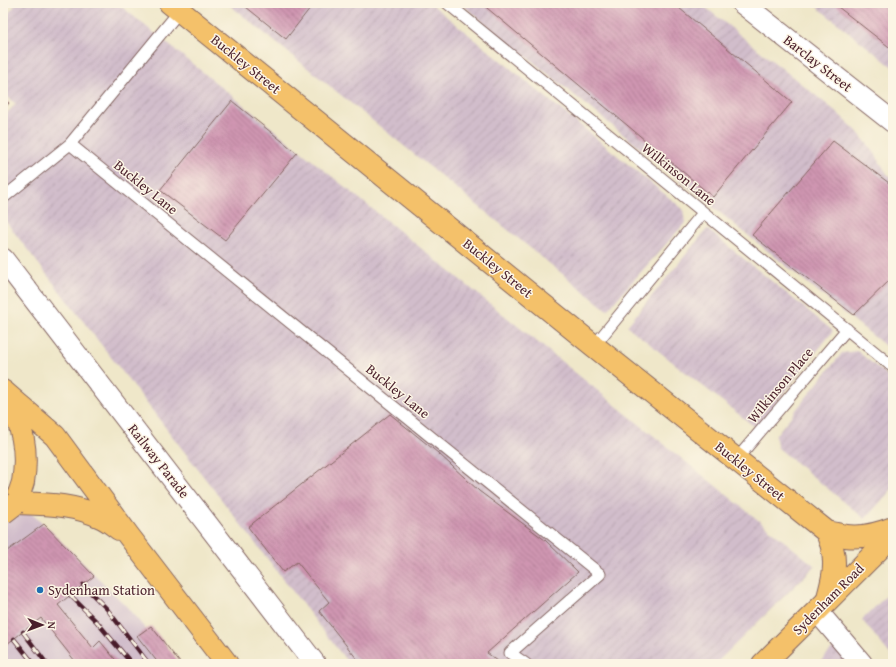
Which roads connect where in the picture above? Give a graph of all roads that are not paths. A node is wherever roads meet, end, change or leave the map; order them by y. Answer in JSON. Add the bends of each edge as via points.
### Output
{"nodes":[{"id":1,"x":447,"y":3,"type":"edge"},
{"id":2,"x":742,"y":3,"type":"edge"},
{"id":3,"x":179,"y":6,"type":"edge"},
{"id":4,"x":893,"y":122,"type":"edge"},
{"id":5,"x":70,"y":144,"type":"junction"},
{"id":6,"x":3,"y":198,"type":"edge"},
{"id":7,"x":703,"y":212,"type":"junction"},
{"id":8,"x":3,"y":258,"type":"edge"},
{"id":9,"x":846,"y":329,"type":"junction"},
{"id":10,"x":594,"y":346,"type":"junction"},
{"id":11,"x":893,"y":367,"type":"edge"},
{"id":12,"x":3,"y":392,"type":"edge"},
{"id":13,"x":736,"y":460,"type":"junction"},
{"id":14,"x":10,"y":508,"type":"edge"},
{"id":15,"x":893,"y":528,"type":"edge"},
{"id":16,"x":826,"y":532,"type":"junction"},
{"id":17,"x":893,"y":534,"type":"edge"},
{"id":18,"x":128,"y":535,"type":"junction"},
{"id":19,"x":822,"y":606,"type":"junction"},
{"id":20,"x":227,"y":664,"type":"edge"},
{"id":21,"x":315,"y":664,"type":"edge"},
{"id":22,"x":526,"y":664,"type":"edge"},
{"id":23,"x":763,"y":664,"type":"edge"},
{"id":24,"x":862,"y":664,"type":"edge"}],
"edges":[{"from":1,"to":7,"type":"lane","name":"Wilkinson Lane"},
{"from":2,"to":4,"type":"street","name":"Barclay Street"},
{"from":3,"to":5,"type":"lane"},
{"from":3,"to":10,"type":"main road","name":"Buckley Street"},
{"from":5,"to":6,"type":"lane"},
{"from":5,"to":22,"type":"lane","name":"Buckley Lane","via":[[600,574],[510,653]]},
{"from":7,"to":9,"type":"lane","name":"Wilkinson Lane"},
{"from":7,"to":10,"type":"lane"},
{"from":8,"to":21,"type":"street","name":"Railway Parade"},
{"from":9,"to":11,"type":"lane","name":"Wilkinson Lane"},
{"from":9,"to":13,"type":"lane","name":"Wilkinson Place"},
{"from":10,"to":13,"type":"main road","name":"Buckley Street"},
{"from":12,"to":14,"type":"main road","via":[[19,423],[24,443],[22,483]]},
{"from":12,"to":18,"type":"main road","via":[[55,436]]},
{"from":13,"to":16,"type":"main road","name":"Buckley Street"},
{"from":14,"to":18,"type":"main road","via":[[63,505],[72,507],[104,518]]},
{"from":15,"to":16,"type":"main road","name":"Buckley Street","via":[[861,536]]},
{"from":16,"to":19,"type":"main road","via":[[835,563],[833,582]]},
{"from":17,"to":19,"type":"main road","name":"Sydenham Road"},
{"from":18,"to":20,"type":"main road"},
{"from":19,"to":23,"type":"main road","name":"Sydenham Road"},
{"from":19,"to":24,"type":"street"}]}
